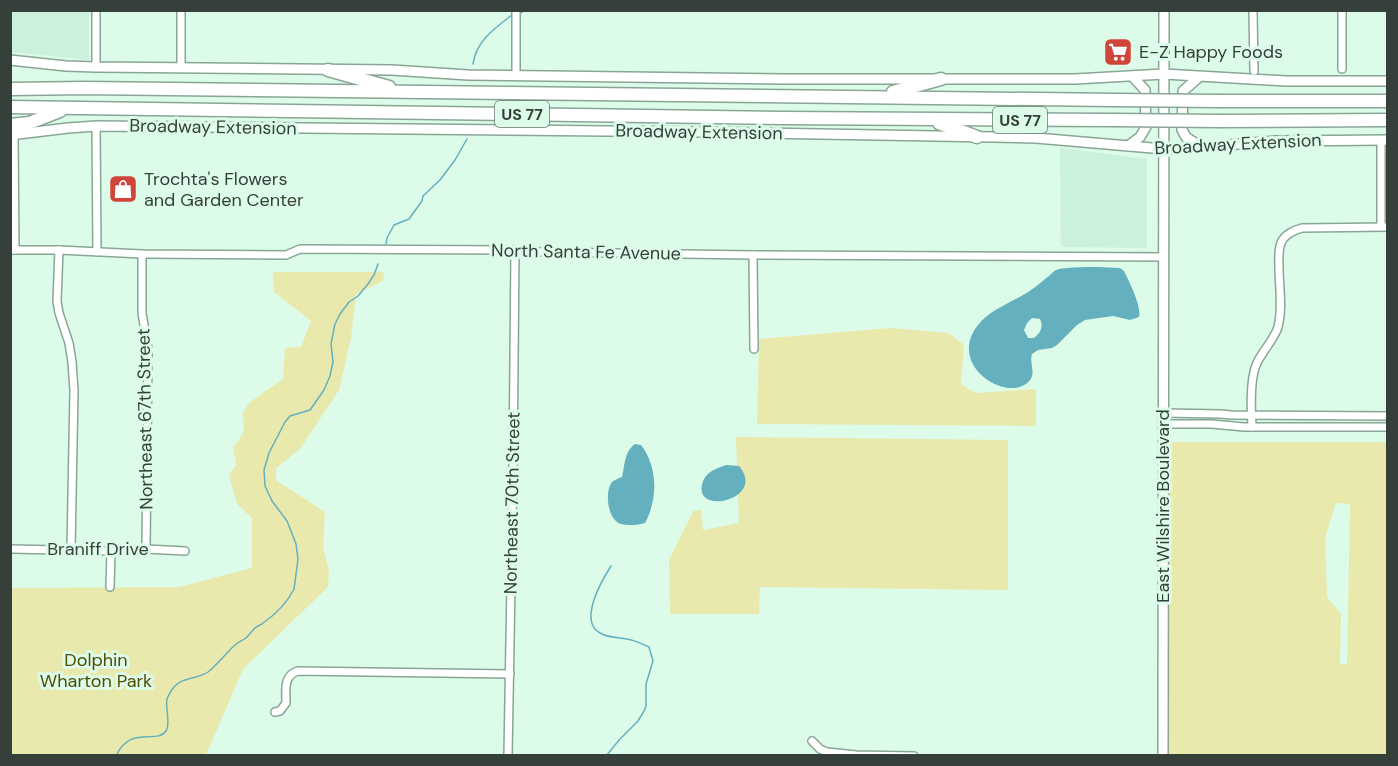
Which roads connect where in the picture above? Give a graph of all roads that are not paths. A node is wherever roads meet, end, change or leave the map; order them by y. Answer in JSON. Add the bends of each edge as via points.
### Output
{"nodes":[{"id":1,"x":96,"y":10,"type":"edge"},
{"id":2,"x":181,"y":10,"type":"edge"},
{"id":3,"x":516,"y":10,"type":"edge"},
{"id":4,"x":1164,"y":10,"type":"edge"},
{"id":5,"x":1253,"y":10,"type":"edge"},
{"id":6,"x":1342,"y":10,"type":"edge"},
{"id":7,"x":10,"y":60,"type":"edge"},
{"id":8,"x":96,"y":67,"type":"junction"},
{"id":9,"x":181,"y":68,"type":"junction"},
{"id":10,"x":1342,"y":69,"type":"dead end"},
{"id":11,"x":328,"y":70,"type":"junction"},
{"id":12,"x":1254,"y":71,"type":"dead end"},
{"id":13,"x":1164,"y":74,"type":"junction"},
{"id":14,"x":516,"y":76,"type":"junction"},
{"id":15,"x":1132,"y":76,"type":"junction"},
{"id":16,"x":1199,"y":76,"type":"junction"},
{"id":17,"x":941,"y":79,"type":"junction"},
{"id":18,"x":10,"y":81,"type":"edge"},
{"id":19,"x":1388,"y":81,"type":"edge"},
{"id":20,"x":10,"y":88,"type":"edge"},
{"id":21,"x":84,"y":88,"type":"junction"},
{"id":22,"x":405,"y":91,"type":"junction"},
{"id":23,"x":878,"y":96,"type":"junction"},
{"id":24,"x":1388,"y":100,"type":"edge"},
{"id":25,"x":10,"y":107,"type":"edge"},
{"id":26,"x":70,"y":108,"type":"junction"},
{"id":27,"x":926,"y":119,"type":"junction"},
{"id":28,"x":1388,"y":120,"type":"edge"},
{"id":29,"x":96,"y":126,"type":"junction"},
{"id":30,"x":12,"y":132,"type":"edge"},
{"id":31,"x":977,"y":137,"type":"junction"},
{"id":32,"x":1384,"y":140,"type":"edge"},
{"id":33,"x":1128,"y":146,"type":"junction"},
{"id":34,"x":1201,"y":147,"type":"junction"},
{"id":35,"x":1164,"y":149,"type":"junction"},
{"id":36,"x":1384,"y":227,"type":"edge"},
{"id":37,"x":13,"y":250,"type":"edge"},
{"id":38,"x":59,"y":250,"type":"junction"},
{"id":39,"x":515,"y":250,"type":"junction"},
{"id":40,"x":97,"y":252,"type":"junction"},
{"id":41,"x":142,"y":254,"type":"junction"},
{"id":42,"x":753,"y":255,"type":"junction"},
{"id":43,"x":1164,"y":257,"type":"junction"},
{"id":44,"x":754,"y":349,"type":"dead end"},
{"id":45,"x":1164,"y":413,"type":"junction"},
{"id":46,"x":1251,"y":415,"type":"junction"},
{"id":47,"x":1388,"y":416,"type":"edge"},
{"id":48,"x":1163,"y":424,"type":"junction"},
{"id":49,"x":1252,"y":427,"type":"junction"},
{"id":50,"x":1388,"y":427,"type":"edge"},
{"id":51,"x":10,"y":549,"type":"edge"},
{"id":52,"x":71,"y":549,"type":"junction"},
{"id":53,"x":146,"y":549,"type":"junction"},
{"id":54,"x":111,"y":551,"type":"junction"},
{"id":55,"x":185,"y":551,"type":"dead end"},
{"id":56,"x":110,"y":587,"type":"dead end"},
{"id":57,"x":510,"y":674,"type":"junction"},
{"id":58,"x":275,"y":712,"type":"dead end"},
{"id":59,"x":812,"y":741,"type":"dead end"},
{"id":60,"x":508,"y":756,"type":"edge"},
{"id":61,"x":914,"y":756,"type":"edge"},
{"id":62,"x":1163,"y":756,"type":"edge"}],
"edges":[{"from":1,"to":8,"type":"street"},
{"from":2,"to":9,"type":"street"},
{"from":3,"to":14,"type":"street"},
{"from":4,"to":13,"type":"main road","name":"East Wilshire Boulevard"},
{"from":5,"to":12,"type":"street"},
{"from":6,"to":10,"type":"street"},
{"from":7,"to":8,"type":"main road"},
{"from":8,"to":9,"type":"main road"},
{"from":9,"to":11,"type":"main road"},
{"from":11,"to":14,"type":"main road"},
{"from":11,"to":22,"type":"highway"},
{"from":13,"to":15,"type":"main road"},
{"from":13,"to":16,"type":"main road"},
{"from":13,"to":35,"type":"main road","name":"East Wilshire Boulevard"},
{"from":14,"to":17,"type":"main road"},
{"from":15,"to":17,"type":"main road"},
{"from":15,"to":33,"type":"main road","via":[[1145,90],[1146,126]]},
{"from":16,"to":19,"type":"main road"},
{"from":16,"to":34,"type":"main road","via":[[1183,91],[1182,130]]},
{"from":17,"to":23,"type":"highway"},
{"from":18,"to":21,"type":"highway"},
{"from":20,"to":21,"type":"highway","name":"Broadway Extension","number":"US 77"},
{"from":21,"to":22,"type":"highway","name":"Broadway Extension","number":"US 77"},
{"from":22,"to":23,"type":"highway","name":"Broadway Extension","number":"US 77"},
{"from":23,"to":24,"type":"highway","name":"Broadway Extension","number":"US 77","bridge":true},
{"from":25,"to":26,"type":"highway","name":"Broadway Extension","number":"US 77"},
{"from":26,"to":27,"type":"highway","name":"Broadway Extension","number":"US 77"},
{"from":26,"to":30,"type":"highway"},
{"from":27,"to":28,"type":"highway","name":"Broadway Extension","number":"US 77","bridge":true},
{"from":27,"to":31,"type":"highway"},
{"from":29,"to":30,"type":"main road","name":"Broadway Extension"},
{"from":29,"to":31,"type":"main road","name":"Broadway Extension"},
{"from":29,"to":40,"type":"street"},
{"from":30,"to":37,"type":"street"},
{"from":31,"to":33,"type":"main road","name":"Broadway Extension"},
{"from":32,"to":34,"type":"main road","name":"Broadway Extension"},
{"from":32,"to":36,"type":"street"},
{"from":33,"to":35,"type":"main road","name":"Broadway Extension"},
{"from":34,"to":35,"type":"main road","name":"Broadway Extension"},
{"from":35,"to":43,"type":"main road","name":"East Wilshire Boulevard"},
{"from":36,"to":46,"type":"street","via":[[1302,228],[1287,234],[1281,242],[1278,327],[1256,363]]},
{"from":37,"to":38,"type":"street","name":"North Santa Fe Avenue"},
{"from":38,"to":40,"type":"street","name":"North Santa Fe Avenue"},
{"from":38,"to":52,"type":"street","via":[[57,301],[69,344],[74,391]]},
{"from":39,"to":41,"type":"street","name":"North Santa Fe Avenue","via":[[300,249],[286,255]]},
{"from":39,"to":42,"type":"street","name":"North Santa Fe Avenue"},
{"from":39,"to":57,"type":"street","name":"Northeast 70th Street"},
{"from":40,"to":41,"type":"street","name":"North Santa Fe Avenue"},
{"from":41,"to":53,"type":"street","name":"Northeast 67th Street","via":[[142,313],[148,349]]},
{"from":42,"to":43,"type":"street","name":"North Santa Fe Avenue"},
{"from":42,"to":44,"type":"street"},
{"from":43,"to":45,"type":"main road","name":"East Wilshire Boulevard"},
{"from":45,"to":46,"type":"street"},
{"from":45,"to":48,"type":"main road","name":"East Wilshire Boulevard"},
{"from":46,"to":47,"type":"street"},
{"from":46,"to":49,"type":"street"},
{"from":48,"to":49,"type":"street"},
{"from":48,"to":62,"type":"main road","name":"East Wilshire Boulevard"},
{"from":49,"to":50,"type":"street"},
{"from":51,"to":52,"type":"street","name":"Braniff Drive"},
{"from":52,"to":54,"type":"street","name":"Braniff Drive"},
{"from":53,"to":54,"type":"street","name":"Braniff Drive"},
{"from":53,"to":55,"type":"street","name":"Braniff Drive"},
{"from":54,"to":56,"type":"street"},
{"from":57,"to":58,"type":"street","via":[[298,671],[288,676],[286,704]]},
{"from":57,"to":60,"type":"street","name":"Northeast 70th Street"},
{"from":59,"to":61,"type":"street","via":[[827,752]]}]}
